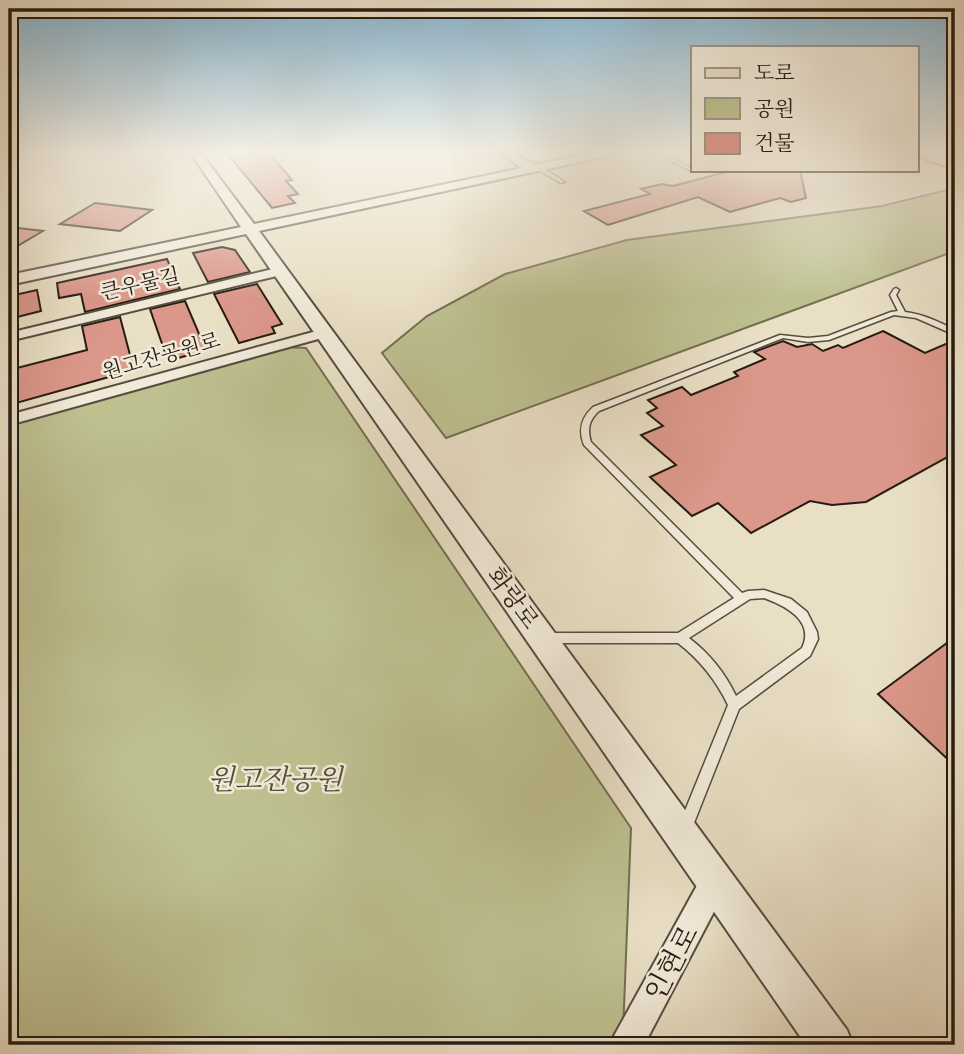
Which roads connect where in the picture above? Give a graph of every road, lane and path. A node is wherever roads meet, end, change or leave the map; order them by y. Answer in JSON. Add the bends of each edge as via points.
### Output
{"nodes":[{"id":1,"x":230,"y":201,"type":"edge"},
{"id":2,"x":380,"y":201,"type":"edge"},
{"id":3,"x":250,"y":229,"type":"junction"},
{"id":4,"x":281,"y":271,"type":"junction"},
{"id":5,"x":9,"y":280,"type":"edge"},
{"id":6,"x":896,"y":290,"type":"dead end"},
{"id":7,"x":902,"y":313,"type":"junction"},
{"id":8,"x":324,"y":333,"type":"junction"},
{"id":9,"x":955,"y":333,"type":"edge"},
{"id":10,"x":9,"y":337,"type":"edge"},
{"id":11,"x":9,"y":420,"type":"edge"},
{"id":12,"x":741,"y":599,"type":"junction"},
{"id":13,"x":542,"y":638,"type":"junction"},
{"id":14,"x":680,"y":638,"type":"junction"},
{"id":15,"x":734,"y":705,"type":"junction"},
{"id":16,"x":682,"y":835,"type":"junction"},
{"id":17,"x":715,"y":881,"type":"junction"},
{"id":18,"x":626,"y":1045,"type":"edge"},
{"id":19,"x":832,"y":1045,"type":"edge"}],
"edges":[{"from":1,"to":3,"type":"street","name":"화랑로"},
{"from":2,"to":3,"type":"street"},
{"from":3,"to":4,"type":"street","name":"화랑로"},
{"from":3,"to":5,"type":"street"},
{"from":4,"to":8,"type":"street","name":"화랑로"},
{"from":4,"to":10,"type":"street","name":"큰우물길"},
{"from":6,"to":7,"type":"lane","via":[[893,295]]},
{"from":7,"to":9,"type":"lane","via":[[920,316]]},
{"from":7,"to":12,"type":"lane","via":[[830,338],[782,336],[596,408],[587,416],[587,443]]},
{"from":8,"to":11,"type":"street","name":"원고잔공원로"},
{"from":8,"to":13,"type":"street","name":"화랑로"},
{"from":12,"to":14,"type":"lane"},
{"from":12,"to":15,"type":"lane","via":[[764,594],[787,602],[808,623],[812,639],[806,652]]},
{"from":13,"to":14,"type":"lane"},
{"from":13,"to":16,"type":"street","name":"화랑로"},
{"from":14,"to":15,"type":"lane","via":[[702,654],[723,680]]},
{"from":15,"to":16,"type":"lane"},
{"from":16,"to":17,"type":"street","name":"화랑로"},
{"from":17,"to":18,"type":"street","name":"인현로"},
{"from":17,"to":19,"type":"street","name":"화랑로"}]}
